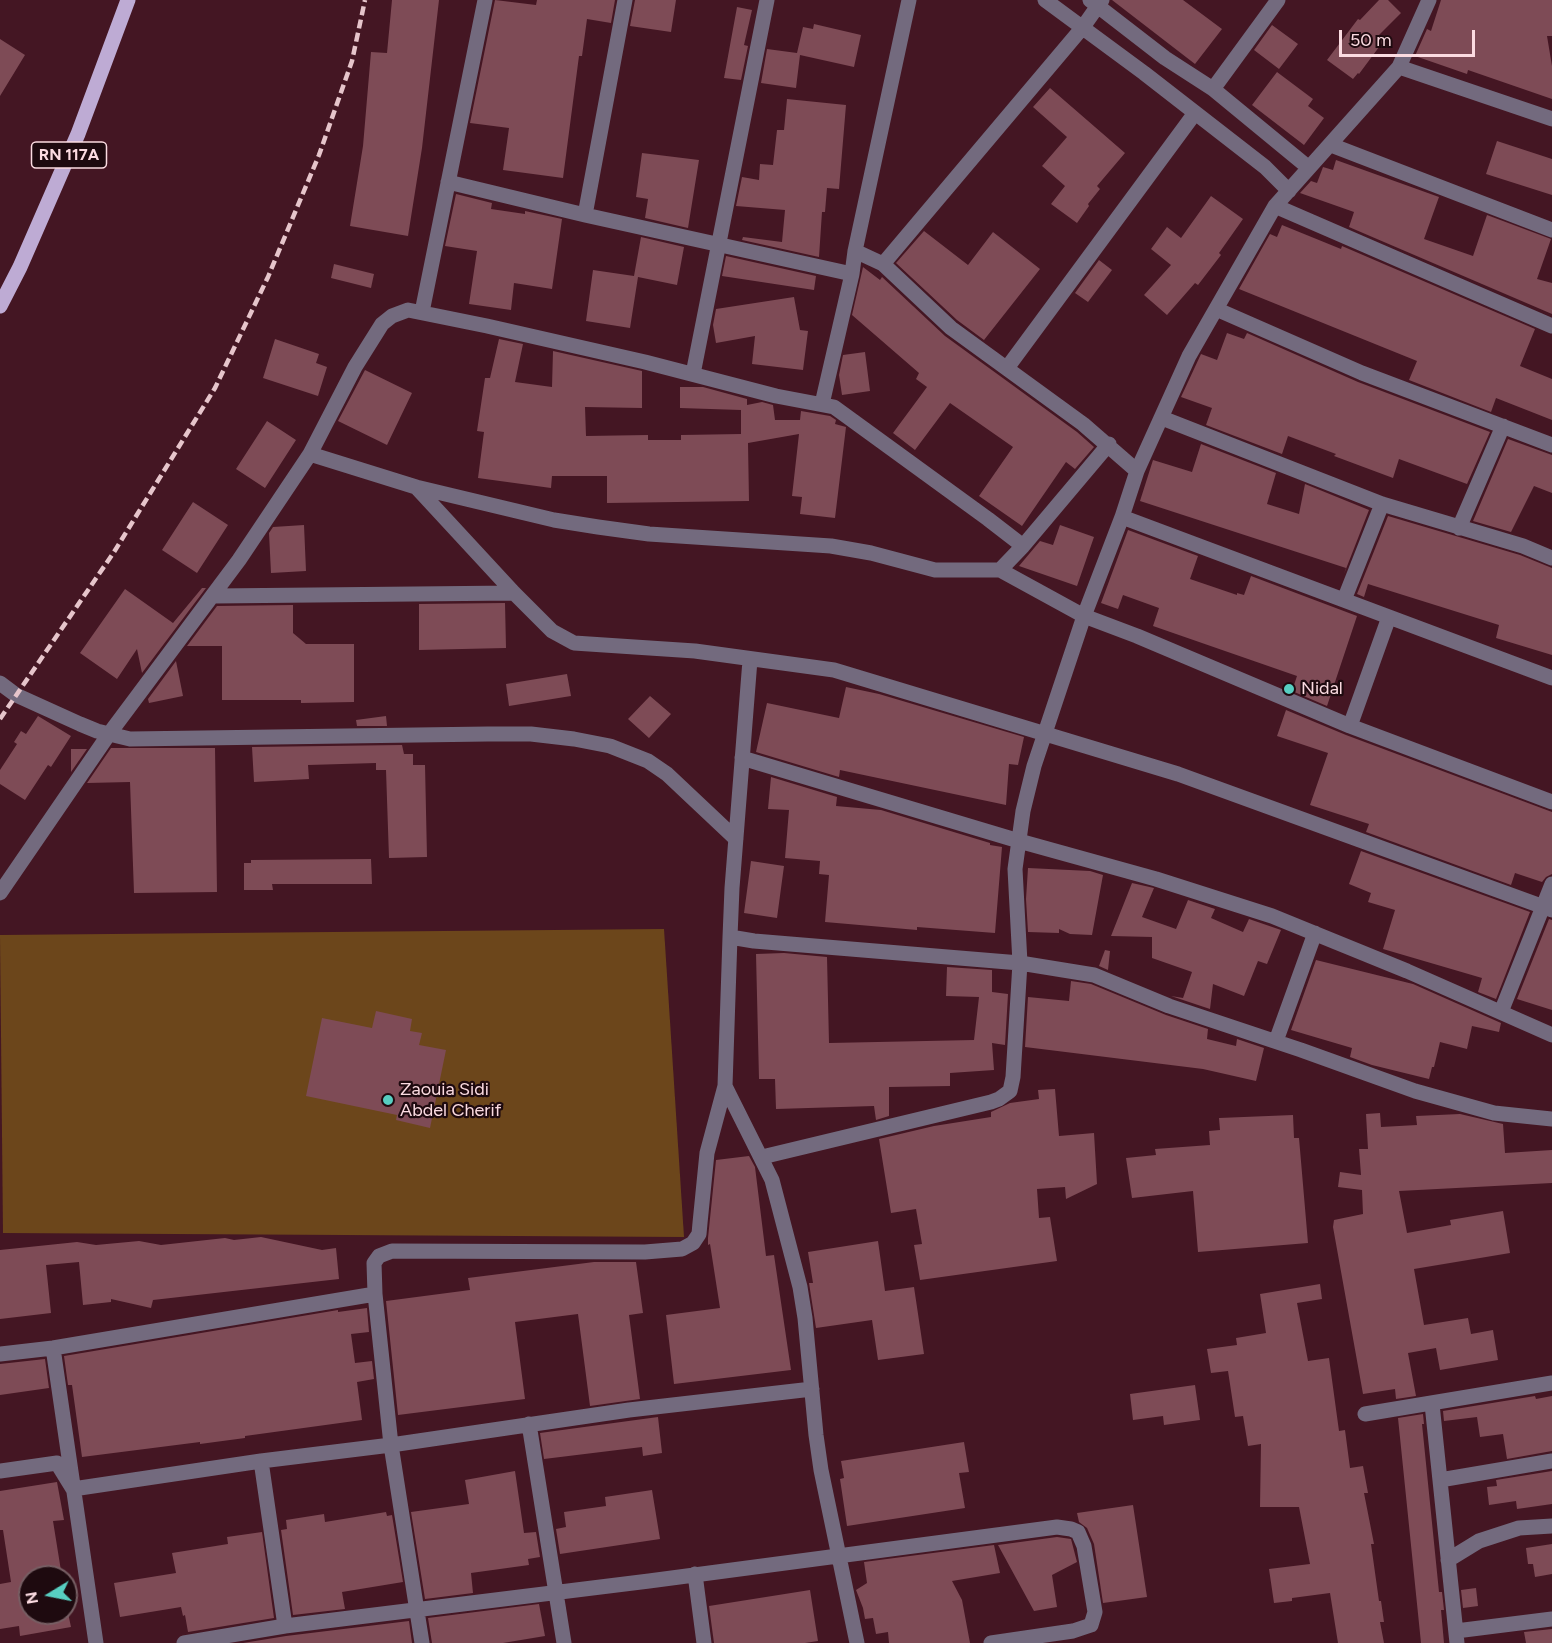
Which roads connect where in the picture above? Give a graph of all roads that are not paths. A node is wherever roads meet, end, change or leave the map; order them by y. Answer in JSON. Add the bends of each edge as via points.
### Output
{"nodes":[{"id":1,"x":128,"y":0,"type":"edge"},
{"id":2,"x":485,"y":0,"type":"edge"},
{"id":3,"x":625,"y":0,"type":"edge"},
{"id":4,"x":767,"y":0,"type":"edge"},
{"id":5,"x":909,"y":0,"type":"edge"},
{"id":6,"x":1045,"y":0,"type":"edge"},
{"id":7,"x":1278,"y":0,"type":"edge"},
{"id":8,"x":1430,"y":0,"type":"edge"},
{"id":9,"x":1096,"y":2,"type":"edge"},
{"id":10,"x":1083,"y":27,"type":"junction"},
{"id":11,"x":1399,"y":67,"type":"junction"},
{"id":12,"x":1213,"y":89,"type":"junction"},
{"id":13,"x":1195,"y":113,"type":"junction"},
{"id":14,"x":1552,"y":119,"type":"edge"},
{"id":15,"x":1283,"y":145,"type":"junction"},
{"id":16,"x":1331,"y":145,"type":"junction"},
{"id":17,"x":1265,"y":167,"type":"junction"},
{"id":18,"x":1309,"y":168,"type":"junction"},
{"id":19,"x":448,"y":182,"type":"junction"},
{"id":20,"x":1289,"y":191,"type":"junction"},
{"id":21,"x":1275,"y":206,"type":"junction"},
{"id":22,"x":585,"y":215,"type":"junction"},
{"id":23,"x":1552,"y":230,"type":"edge"},
{"id":24,"x":718,"y":245,"type":"junction"},
{"id":25,"x":855,"y":251,"type":"junction"},
{"id":26,"x":883,"y":264,"type":"junction"},
{"id":27,"x":852,"y":274,"type":"junction"},
{"id":28,"x":6,"y":282,"type":"edge"},
{"id":29,"x":0,"y":306,"type":"edge"},
{"id":30,"x":1216,"y":309,"type":"junction"},
{"id":31,"x":422,"y":312,"type":"junction"},
{"id":32,"x":1552,"y":326,"type":"edge"},
{"id":33,"x":1007,"y":368,"type":"junction"},
{"id":34,"x":693,"y":374,"type":"junction"},
{"id":35,"x":822,"y":404,"type":"junction"},
{"id":36,"x":1162,"y":418,"type":"junction"},
{"id":37,"x":1503,"y":426,"type":"junction"},
{"id":38,"x":1109,"y":444,"type":"junction"},
{"id":39,"x":1552,"y":445,"type":"edge"},
{"id":40,"x":310,"y":454,"type":"junction"},
{"id":41,"x":1137,"y":471,"type":"junction"},
{"id":42,"x":416,"y":487,"type":"junction"},
{"id":43,"x":1382,"y":504,"type":"junction"},
{"id":44,"x":1122,"y":517,"type":"junction"},
{"id":45,"x":1459,"y":528,"type":"junction"},
{"id":46,"x":1023,"y":546,"type":"junction"},
{"id":47,"x":1552,"y":558,"type":"edge"},
{"id":48,"x":1000,"y":570,"type":"junction"},
{"id":49,"x":514,"y":593,"type":"junction"},
{"id":50,"x":214,"y":596,"type":"junction"},
{"id":51,"x":1344,"y":600,"type":"junction"},
{"id":52,"x":1084,"y":616,"type":"junction"},
{"id":53,"x":1389,"y":617,"type":"junction"},
{"id":54,"x":750,"y":660,"type":"junction"},
{"id":55,"x":1552,"y":678,"type":"edge"},
{"id":56,"x":0,"y":683,"type":"edge"},
{"id":57,"x":1350,"y":726,"type":"junction"},
{"id":58,"x":1046,"y":733,"type":"junction"},
{"id":59,"x":109,"y":734,"type":"junction"},
{"id":60,"x":742,"y":758,"type":"junction"},
{"id":61,"x":1552,"y":802,"type":"edge"},
{"id":62,"x":736,"y":839,"type":"junction"},
{"id":63,"x":1019,"y":841,"type":"junction"},
{"id":64,"x":1552,"y":884,"type":"edge"},
{"id":65,"x":0,"y":893,"type":"edge"},
{"id":66,"x":1548,"y":909,"type":"edge"},
{"id":67,"x":1315,"y":933,"type":"junction"},
{"id":68,"x":730,"y":937,"type":"junction"},
{"id":69,"x":1020,"y":963,"type":"junction"},
{"id":70,"x":1501,"y":1012,"type":"junction"},
{"id":71,"x":1552,"y":1035,"type":"edge"},
{"id":72,"x":1276,"y":1041,"type":"junction"},
{"id":73,"x":725,"y":1086,"type":"junction"},
{"id":74,"x":1552,"y":1119,"type":"edge"},
{"id":75,"x":762,"y":1156,"type":"junction"},
{"id":76,"x":375,"y":1294,"type":"junction"},
{"id":77,"x":53,"y":1348,"type":"junction"},
{"id":78,"x":0,"y":1354,"type":"edge"},
{"id":79,"x":1552,"y":1383,"type":"edge"},
{"id":80,"x":812,"y":1389,"type":"junction"},
{"id":81,"x":1432,"y":1404,"type":"junction"},
{"id":82,"x":1365,"y":1414,"type":"dead end"},
{"id":83,"x":529,"y":1424,"type":"junction"},
{"id":84,"x":391,"y":1445,"type":"junction"},
{"id":85,"x":261,"y":1461,"type":"junction"},
{"id":86,"x":1552,"y":1461,"type":"edge"},
{"id":87,"x":0,"y":1472,"type":"edge"},
{"id":88,"x":1440,"y":1480,"type":"junction"},
{"id":89,"x":74,"y":1489,"type":"junction"},
{"id":90,"x":1552,"y":1526,"type":"edge"},
{"id":91,"x":838,"y":1555,"type":"junction"},
{"id":92,"x":1448,"y":1560,"type":"junction"},
{"id":93,"x":695,"y":1574,"type":"junction"},
{"id":94,"x":557,"y":1592,"type":"junction"},
{"id":95,"x":417,"y":1608,"type":"junction"},
{"id":96,"x":1552,"y":1619,"type":"edge"},
{"id":97,"x":285,"y":1626,"type":"junction"},
{"id":98,"x":1456,"y":1637,"type":"edge"},
{"id":99,"x":96,"y":1643,"type":"edge"},
{"id":100,"x":184,"y":1643,"type":"edge"},
{"id":101,"x":422,"y":1643,"type":"edge"},
{"id":102,"x":564,"y":1643,"type":"edge"},
{"id":103,"x":704,"y":1643,"type":"edge"},
{"id":104,"x":858,"y":1643,"type":"edge"},
{"id":105,"x":991,"y":1643,"type":"edge"}],
"edges":[{"from":1,"to":28,"type":"main road","number":"RN 117A","via":[[78,134]]},
{"from":2,"to":19,"type":"street"},
{"from":3,"to":22,"type":"street"},
{"from":4,"to":24,"type":"street"},
{"from":5,"to":25,"type":"street"},
{"from":6,"to":10,"type":"street"},
{"from":7,"to":12,"type":"street"},
{"from":8,"to":11,"type":"street"},
{"from":9,"to":10,"type":"street"},
{"from":9,"to":12,"type":"street","via":[[1165,58]]},
{"from":10,"to":13,"type":"street"},
{"from":10,"to":26,"type":"street"},
{"from":11,"to":14,"type":"street"},
{"from":11,"to":16,"type":"street"},
{"from":12,"to":15,"type":"street"},
{"from":13,"to":17,"type":"street"},
{"from":13,"to":33,"type":"street"},
{"from":15,"to":17,"type":"street"},
{"from":15,"to":18,"type":"street"},
{"from":16,"to":18,"type":"street"},
{"from":16,"to":23,"type":"street"},
{"from":17,"to":20,"type":"street"},
{"from":18,"to":20,"type":"street"},
{"from":19,"to":22,"type":"street"},
{"from":19,"to":31,"type":"street"},
{"from":20,"to":21,"type":"street"},
{"from":21,"to":30,"type":"street"},
{"from":21,"to":32,"type":"street"},
{"from":22,"to":24,"type":"street"},
{"from":24,"to":27,"type":"street"},
{"from":24,"to":34,"type":"street"},
{"from":25,"to":26,"type":"street"},
{"from":25,"to":27,"type":"street"},
{"from":26,"to":33,"type":"street","via":[[951,328]]},
{"from":27,"to":35,"type":"street"},
{"from":28,"to":29,"type":"main road","number":"RN 117A"},
{"from":30,"to":36,"type":"street","via":[[1189,356]]},
{"from":30,"to":37,"type":"street","via":[[1362,373]]},
{"from":31,"to":34,"type":"street"},
{"from":31,"to":40,"type":"street","via":[[408,310],[382,324]]},
{"from":33,"to":38,"type":"street"},
{"from":34,"to":35,"type":"street"},
{"from":35,"to":46,"type":"street","via":[[845,414]]},
{"from":36,"to":41,"type":"street"},
{"from":36,"to":43,"type":"street"},
{"from":37,"to":39,"type":"street"},
{"from":37,"to":45,"type":"street"},
{"from":38,"to":41,"type":"street"},
{"from":38,"to":46,"type":"street"},
{"from":40,"to":42,"type":"street"},
{"from":40,"to":50,"type":"street"},
{"from":41,"to":44,"type":"street"},
{"from":42,"to":48,"type":"street","via":[[598,527],[831,546],[935,570]]},
{"from":42,"to":49,"type":"street"},
{"from":43,"to":45,"type":"street"},
{"from":43,"to":51,"type":"street"},
{"from":44,"to":51,"type":"street"},
{"from":44,"to":52,"type":"street"},
{"from":45,"to":47,"type":"street"},
{"from":46,"to":48,"type":"street"},
{"from":48,"to":52,"type":"street"},
{"from":49,"to":50,"type":"street"},
{"from":49,"to":54,"type":"street","via":[[552,631],[574,643],[695,651]]},
{"from":50,"to":59,"type":"street"},
{"from":51,"to":53,"type":"street"},
{"from":52,"to":57,"type":"street"},
{"from":52,"to":58,"type":"street"},
{"from":53,"to":55,"type":"street"},
{"from":53,"to":57,"type":"street"},
{"from":54,"to":58,"type":"street","via":[[834,670]]},
{"from":54,"to":60,"type":"street"},
{"from":56,"to":59,"type":"street","via":[[16,695]]},
{"from":57,"to":61,"type":"street"},
{"from":58,"to":63,"type":"street","via":[[1034,766]]},
{"from":58,"to":66,"type":"street","via":[[1178,774]]},
{"from":59,"to":62,"type":"street","via":[[130,739],[531,734],[574,739],[610,746],[648,761]]},
{"from":59,"to":65,"type":"street"},
{"from":60,"to":62,"type":"street"},
{"from":60,"to":63,"type":"street"},
{"from":62,"to":68,"type":"street"},
{"from":63,"to":67,"type":"street","via":[[1156,879]]},
{"from":63,"to":69,"type":"street","via":[[1016,869]]},
{"from":64,"to":66,"type":"street"},
{"from":66,"to":70,"type":"street"},
{"from":67,"to":70,"type":"street"},
{"from":67,"to":72,"type":"street"},
{"from":68,"to":69,"type":"street"},
{"from":68,"to":73,"type":"street"},
{"from":69,"to":72,"type":"street","via":[[1094,975],[1169,1006]]},
{"from":69,"to":75,"type":"street","via":[[1013,1077],[1006,1095],[956,1111]]},
{"from":70,"to":71,"type":"street"},
{"from":72,"to":74,"type":"street","via":[[1415,1091],[1494,1113]]},
{"from":73,"to":75,"type":"street"},
{"from":73,"to":76,"type":"street","via":[[707,1153],[699,1234],[687,1247],[645,1251],[392,1251],[379,1256],[374,1263]]},
{"from":75,"to":80,"type":"street","via":[[778,1198],[800,1287]]},
{"from":76,"to":77,"type":"street"},
{"from":76,"to":84,"type":"street"},
{"from":77,"to":78,"type":"street"},
{"from":77,"to":89,"type":"street"},
{"from":79,"to":81,"type":"street"},
{"from":80,"to":83,"type":"street"},
{"from":80,"to":91,"type":"street","via":[[821,1470]]},
{"from":81,"to":82,"type":"street"},
{"from":81,"to":88,"type":"street"},
{"from":83,"to":84,"type":"street"},
{"from":83,"to":94,"type":"street"},
{"from":84,"to":85,"type":"street"},
{"from":84,"to":95,"type":"street"},
{"from":85,"to":89,"type":"street"},
{"from":85,"to":97,"type":"street"},
{"from":86,"to":88,"type":"street"},
{"from":87,"to":89,"type":"street","via":[[57,1463]]},
{"from":88,"to":92,"type":"street"},
{"from":89,"to":99,"type":"street"},
{"from":90,"to":92,"type":"street","via":[[1519,1528],[1479,1541]]},
{"from":91,"to":93,"type":"street"},
{"from":91,"to":104,"type":"street"},
{"from":91,"to":105,"type":"street","via":[[1057,1527],[1077,1532],[1084,1546],[1095,1612],[1091,1625]]},
{"from":92,"to":98,"type":"street"},
{"from":93,"to":94,"type":"street"},
{"from":93,"to":103,"type":"street"},
{"from":94,"to":95,"type":"street"},
{"from":94,"to":102,"type":"street"},
{"from":95,"to":97,"type":"street"},
{"from":95,"to":101,"type":"street"},
{"from":96,"to":98,"type":"street"},
{"from":97,"to":100,"type":"street"}]}
